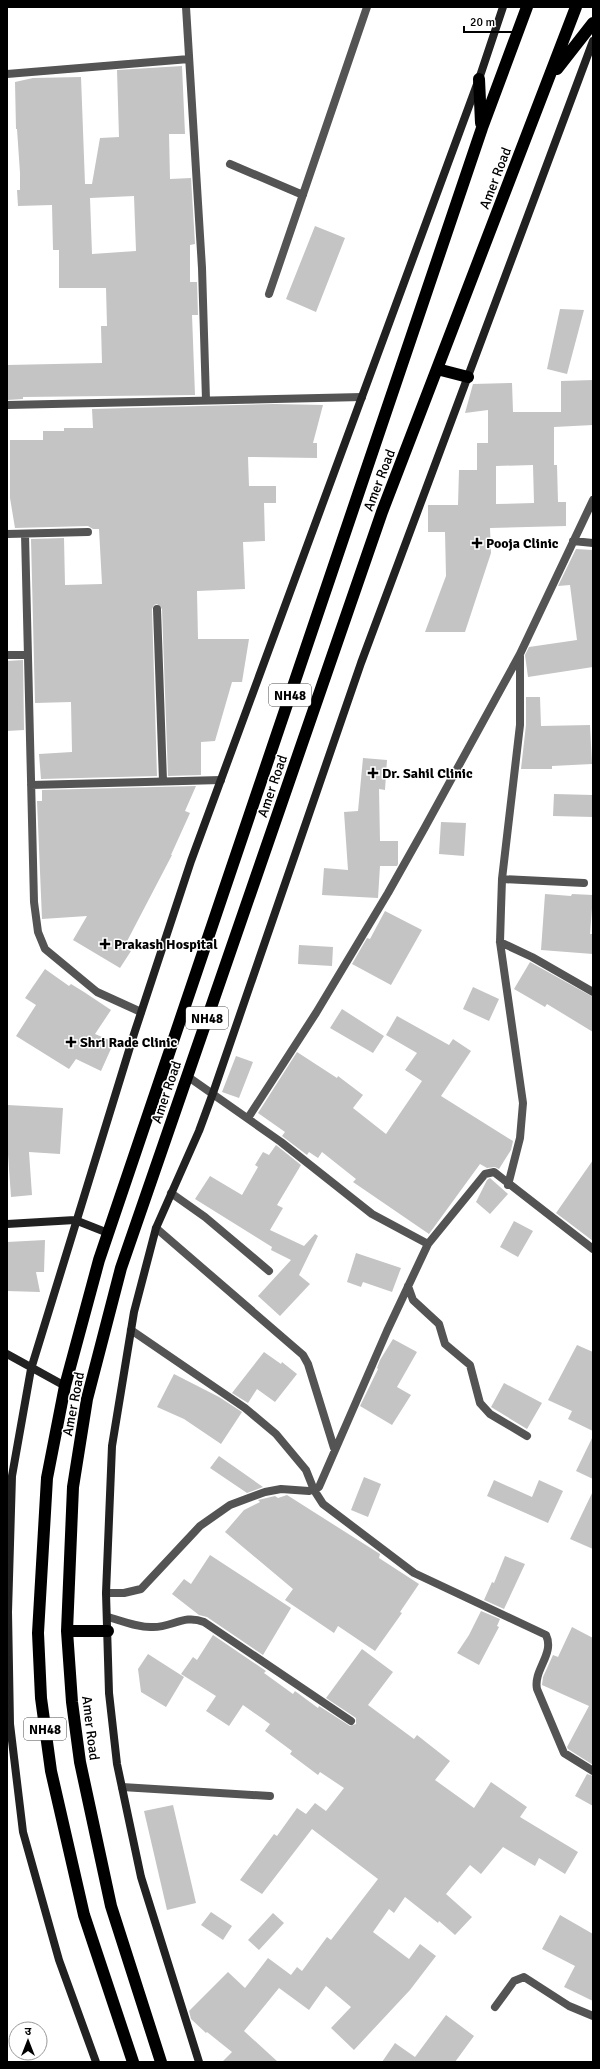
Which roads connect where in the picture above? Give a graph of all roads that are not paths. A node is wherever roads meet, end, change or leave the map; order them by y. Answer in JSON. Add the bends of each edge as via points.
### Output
{"nodes":[{"id":1,"x":186,"y":7,"type":"edge"},
{"id":2,"x":367,"y":7,"type":"edge"},
{"id":3,"x":503,"y":7,"type":"edge"},
{"id":4,"x":527,"y":7,"type":"edge"},
{"id":5,"x":576,"y":7,"type":"edge"},
{"id":6,"x":593,"y":23,"type":"edge"},
{"id":7,"x":593,"y":42,"type":"edge"},
{"id":8,"x":189,"y":59,"type":"junction"},
{"id":9,"x":7,"y":74,"type":"edge"},
{"id":10,"x":479,"y":78,"type":"junction"},
{"id":11,"x":550,"y":78,"type":"junction"},
{"id":12,"x":482,"y":128,"type":"junction"},
{"id":13,"x":230,"y":164,"type":"dead end"},
{"id":14,"x":303,"y":194,"type":"junction"},
{"id":15,"x":269,"y":294,"type":"dead end"},
{"id":16,"x":437,"y":369,"type":"junction"},
{"id":17,"x":468,"y":377,"type":"junction"},
{"id":18,"x":362,"y":397,"type":"junction"},
{"id":19,"x":206,"y":400,"type":"junction"},
{"id":20,"x":7,"y":405,"type":"edge"},
{"id":21,"x":593,"y":500,"type":"edge"},
{"id":22,"x":88,"y":532,"type":"dead end"},
{"id":23,"x":7,"y":534,"type":"edge"},
{"id":24,"x":25,"y":534,"type":"junction"},
{"id":25,"x":574,"y":541,"type":"junction"},
{"id":26,"x":593,"y":542,"type":"edge"},
{"id":27,"x":157,"y":608,"type":"dead end"},
{"id":28,"x":520,"y":654,"type":"junction"},
{"id":29,"x":28,"y":655,"type":"junction"},
{"id":30,"x":7,"y":656,"type":"edge"},
{"id":31,"x":221,"y":780,"type":"junction"},
{"id":32,"x":163,"y":782,"type":"junction"},
{"id":33,"x":31,"y":785,"type":"junction"},
{"id":34,"x":502,"y":879,"type":"junction"},
{"id":35,"x":584,"y":883,"type":"dead end"},
{"id":36,"x":500,"y":942,"type":"junction"},
{"id":37,"x":593,"y":992,"type":"edge"},
{"id":38,"x":141,"y":1012,"type":"junction"},
{"id":39,"x":187,"y":1076,"type":"junction"},
{"id":40,"x":213,"y":1093,"type":"junction"},
{"id":41,"x":248,"y":1118,"type":"junction"},
{"id":42,"x":508,"y":1185,"type":"junction"},
{"id":43,"x":171,"y":1193,"type":"junction"},
{"id":44,"x":75,"y":1220,"type":"junction"},
{"id":45,"x":7,"y":1224,"type":"edge"},
{"id":46,"x":156,"y":1228,"type":"junction"},
{"id":47,"x":108,"y":1233,"type":"junction"},
{"id":48,"x":428,"y":1244,"type":"junction"},
{"id":49,"x":593,"y":1249,"type":"edge"},
{"id":50,"x":269,"y":1271,"type":"dead end"},
{"id":51,"x":408,"y":1286,"type":"junction"},
{"id":52,"x":131,"y":1330,"type":"junction"},
{"id":53,"x":7,"y":1354,"type":"edge"},
{"id":54,"x":31,"y":1369,"type":"junction"},
{"id":55,"x":65,"y":1386,"type":"junction"},
{"id":56,"x":527,"y":1436,"type":"dead end"},
{"id":57,"x":334,"y":1448,"type":"junction"},
{"id":58,"x":314,"y":1490,"type":"junction"},
{"id":59,"x":8,"y":1547,"type":"edge"},
{"id":60,"x":106,"y":1592,"type":"junction"},
{"id":61,"x":108,"y":1617,"type":"junction"},
{"id":62,"x":67,"y":1631,"type":"junction"},
{"id":63,"x":108,"y":1631,"type":"junction"},
{"id":64,"x":351,"y":1722,"type":"dead end"},
{"id":65,"x":9,"y":1726,"type":"edge"},
{"id":66,"x":593,"y":1771,"type":"edge"},
{"id":67,"x":122,"y":1787,"type":"junction"},
{"id":68,"x":270,"y":1796,"type":"dead end"},
{"id":69,"x":495,"y":2007,"type":"dead end"},
{"id":70,"x":593,"y":2016,"type":"edge"},
{"id":71,"x":96,"y":2062,"type":"edge"},
{"id":72,"x":133,"y":2062,"type":"edge"},
{"id":73,"x":161,"y":2062,"type":"edge"},
{"id":74,"x":200,"y":2062,"type":"edge"}],
"edges":[{"from":1,"to":8,"type":"street"},
{"from":2,"to":14,"type":"street"},
{"from":3,"to":10,"type":"street"},
{"from":4,"to":12,"type":"highway","name":"Amer Road","number":"NH48"},
{"from":5,"to":11,"type":"highway","name":"Amer Road","number":"NH48"},
{"from":6,"to":11,"type":"highway"},
{"from":7,"to":17,"type":"street"},
{"from":8,"to":9,"type":"street"},
{"from":8,"to":19,"type":"street","via":[[202,268]]},
{"from":10,"to":12,"type":"highway"},
{"from":10,"to":18,"type":"street"},
{"from":11,"to":16,"type":"highway","name":"Amer Road","number":"NH48"},
{"from":12,"to":47,"type":"highway","name":"Amer Road","number":"NH48"},
{"from":13,"to":14,"type":"street"},
{"from":14,"to":15,"type":"street"},
{"from":16,"to":17,"type":"highway"},
{"from":16,"to":39,"type":"highway","name":"Amer Road","number":"NH48","via":[[382,512]]},
{"from":17,"to":40,"type":"street","via":[[361,663]]},
{"from":18,"to":19,"type":"street"},
{"from":18,"to":31,"type":"street"},
{"from":19,"to":20,"type":"street"},
{"from":21,"to":25,"type":"street"},
{"from":22,"to":24,"type":"street"},
{"from":23,"to":24,"type":"street"},
{"from":24,"to":29,"type":"street"},
{"from":25,"to":26,"type":"street"},
{"from":25,"to":28,"type":"street"},
{"from":27,"to":32,"type":"street"},
{"from":28,"to":34,"type":"street","via":[[520,726]]},
{"from":28,"to":41,"type":"street","via":[[388,893],[316,1013]]},
{"from":29,"to":30,"type":"street"},
{"from":29,"to":33,"type":"street"},
{"from":31,"to":32,"type":"street"},
{"from":31,"to":38,"type":"street"},
{"from":32,"to":33,"type":"street"},
{"from":33,"to":38,"type":"street","via":[[34,902],[38,932],[45,949],[97,992]]},
{"from":34,"to":35,"type":"street"},
{"from":34,"to":36,"type":"street"},
{"from":36,"to":37,"type":"street"},
{"from":36,"to":42,"type":"street","via":[[523,1103],[520,1138]]},
{"from":38,"to":44,"type":"street"},
{"from":39,"to":40,"type":"street"},
{"from":39,"to":62,"type":"highway","name":"Amer Road","number":"NH48","via":[[121,1268],[88,1399],[73,1487]]},
{"from":40,"to":41,"type":"street"},
{"from":40,"to":43,"type":"street"},
{"from":41,"to":48,"type":"street","via":[[372,1214]]},
{"from":42,"to":48,"type":"street","via":[[494,1172],[485,1174]]},
{"from":42,"to":49,"type":"street"},
{"from":43,"to":46,"type":"street"},
{"from":43,"to":50,"type":"street"},
{"from":44,"to":45,"type":"street"},
{"from":44,"to":47,"type":"street"},
{"from":44,"to":54,"type":"street"},
{"from":46,"to":52,"type":"street"},
{"from":46,"to":57,"type":"street","via":[[303,1355]]},
{"from":47,"to":55,"type":"highway","name":"Amer Road","number":"NH48"},
{"from":48,"to":51,"type":"street"},
{"from":51,"to":56,"type":"street","via":[[413,1300],[439,1324],[445,1344],[470,1365],[477,1398],[483,1406],[490,1414]]},
{"from":51,"to":57,"type":"street"},
{"from":52,"to":58,"type":"street","via":[[245,1408],[276,1434],[306,1470]]},
{"from":52,"to":60,"type":"street","via":[[112,1446]]},
{"from":53,"to":54,"type":"street"},
{"from":54,"to":55,"type":"street"},
{"from":54,"to":59,"type":"street","via":[[12,1476]]},
{"from":55,"to":72,"type":"highway","name":"Amer Road","number":"NH48","via":[[47,1478],[38,1634],[41,1698],[51,1771],[84,1915]]},
{"from":57,"to":58,"type":"street","via":[[322,1483]]},
{"from":58,"to":60,"type":"street","via":[[300,1492],[281,1489],[247,1497],[230,1505],[200,1526],[141,1588],[124,1593]]},
{"from":58,"to":66,"type":"street","via":[[323,1504],[414,1572],[546,1635],[548,1648],[535,1681],[537,1690],[566,1756]]},
{"from":59,"to":65,"type":"street"},
{"from":60,"to":61,"type":"street"},
{"from":61,"to":63,"type":"street"},
{"from":61,"to":64,"type":"street","via":[[152,1627],[194,1618],[204,1622]]},
{"from":62,"to":63,"type":"highway"},
{"from":62,"to":73,"type":"highway","name":"Amer Road","number":"NH48","via":[[72,1702],[81,1770],[111,1906]]},
{"from":63,"to":67,"type":"street","via":[[109,1692]]},
{"from":65,"to":71,"type":"street","via":[[23,1832],[59,1960]]},
{"from":67,"to":68,"type":"street"},
{"from":67,"to":74,"type":"street","via":[[141,1877]]},
{"from":69,"to":70,"type":"street","via":[[514,1981],[524,1977],[569,2006]]}]}
